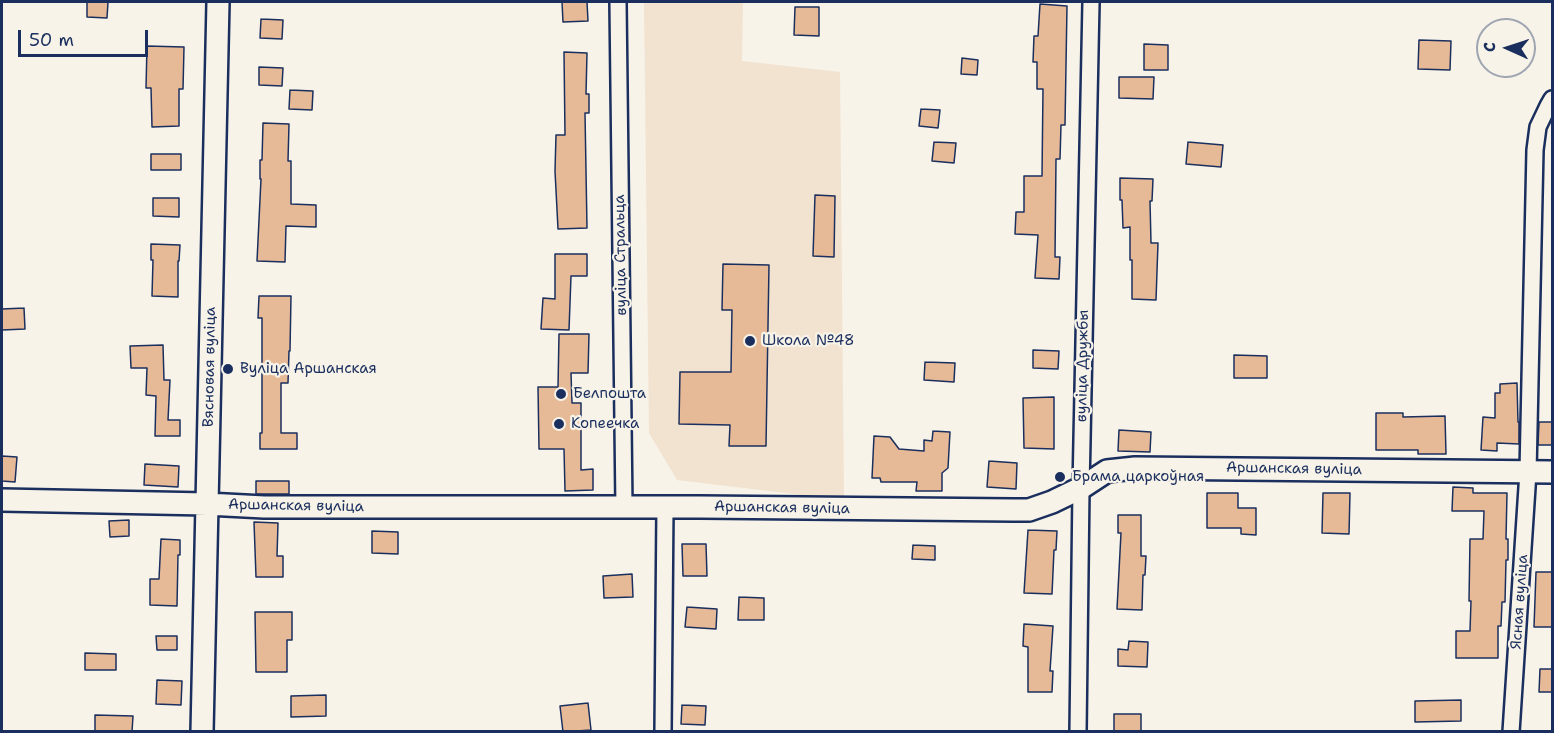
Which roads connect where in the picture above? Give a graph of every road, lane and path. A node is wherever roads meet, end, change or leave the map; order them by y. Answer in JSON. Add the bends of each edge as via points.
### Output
{"nodes":[{"id":1,"x":218,"y":2,"type":"edge"},
{"id":2,"x":618,"y":2,"type":"edge"},
{"id":3,"x":1091,"y":2,"type":"edge"},
{"id":4,"x":1552,"y":99,"type":"edge"},
{"id":5,"x":1528,"y":472,"type":"junction"},
{"id":6,"x":1552,"y":472,"type":"edge"},
{"id":7,"x":1081,"y":488,"type":"junction"},
{"id":8,"x":2,"y":500,"type":"edge"},
{"id":9,"x":207,"y":504,"type":"junction"},
{"id":10,"x":664,"y":507,"type":"junction"},
{"id":11,"x":624,"y":508,"type":"junction"},
{"id":12,"x":202,"y":732,"type":"edge"},
{"id":13,"x":663,"y":732,"type":"edge"},
{"id":14,"x":1078,"y":732,"type":"edge"},
{"id":15,"x":1511,"y":732,"type":"edge"}],
"edges":[{"from":1,"to":9,"type":"street","name":"Вясновая вуліца"},
{"from":2,"to":11,"type":"street","name":"вуліца Стральца"},
{"from":3,"to":7,"type":"street","name":"вуліца Дружбы"},
{"from":4,"to":5,"type":"street","name":"Ясная вуліца","via":[[1538,127],[1535,150]]},
{"from":5,"to":6,"type":"street","name":"Аршанская вуліца"},
{"from":5,"to":7,"type":"street","name":"Аршанская вуліца","via":[[1135,468],[1107,471]]},
{"from":5,"to":15,"type":"street","name":"Ясная вуліца"},
{"from":7,"to":10,"type":"street","name":"Аршанская вуліца","via":[[1029,510]]},
{"from":7,"to":14,"type":"street","name":"вуліца Дружбы"},
{"from":8,"to":9,"type":"street","name":"Аршанская вуліца"},
{"from":9,"to":11,"type":"street","name":"Аршанская вуліца"},
{"from":9,"to":12,"type":"street","name":"Вясновая вуліца"},
{"from":10,"to":11,"type":"street","name":"Аршанская вуліца"},
{"from":10,"to":13,"type":"street"}]}
